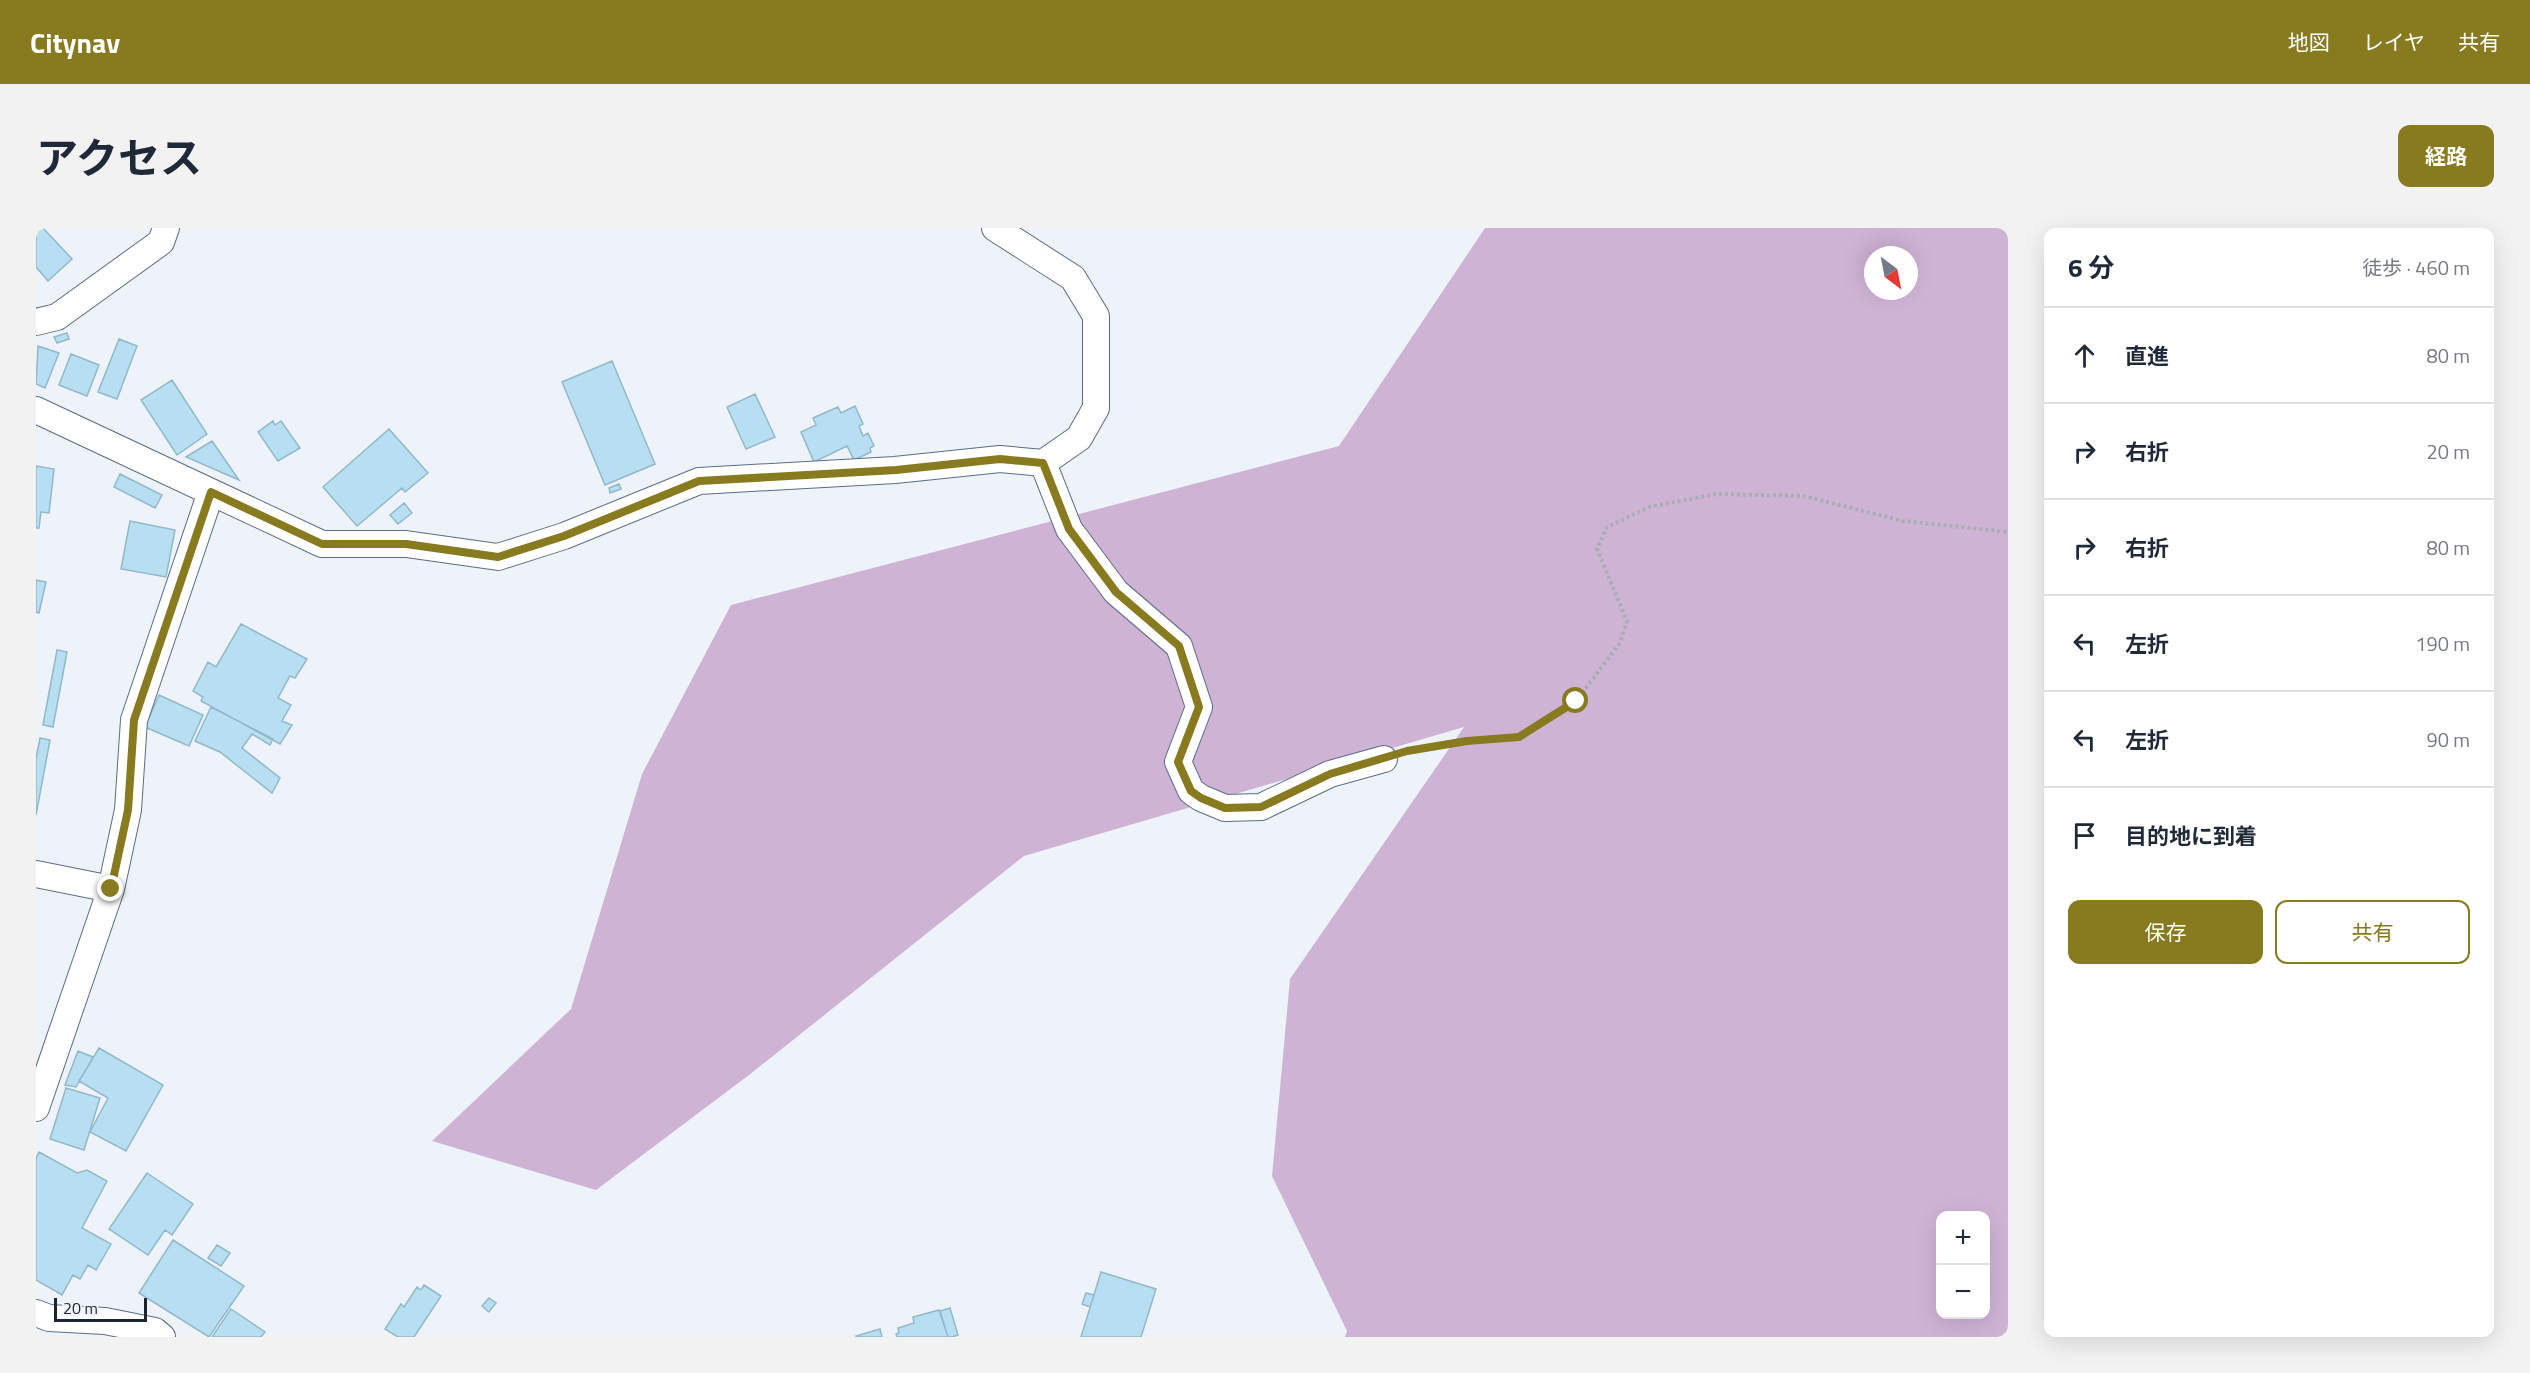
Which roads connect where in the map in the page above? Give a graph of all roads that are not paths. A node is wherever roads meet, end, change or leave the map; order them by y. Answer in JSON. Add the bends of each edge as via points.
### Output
{"nodes":[{"id":1,"x":995,"y":228,"type":"edge"},
{"id":2,"x":159,"y":233,"type":"edge"},
{"id":3,"x":36,"y":322,"type":"edge"},
{"id":4,"x":36,"y":410,"type":"edge"},
{"id":5,"x":1043,"y":463,"type":"junction"},
{"id":6,"x":211,"y":492,"type":"junction"},
{"id":7,"x":1384,"y":759,"type":"road end"},
{"id":8,"x":36,"y":874,"type":"edge"},
{"id":9,"x":111,"y":889,"type":"junction"},
{"id":10,"x":36,"y":1108,"type":"edge"},
{"id":11,"x":36,"y":1313,"type":"edge"},
{"id":12,"x":162,"y":1337,"type":"edge"}],
"edges":[{"from":1,"to":5,"type":"street","via":[[1073,278],[1096,316],[1096,408],[1079,438]]},
{"from":2,"to":3,"type":"street","via":[[57,317]]},
{"from":4,"to":6,"type":"street"},
{"from":5,"to":6,"type":"street","via":[[1000,459],[896,470],[699,481],[564,536],[498,557],[406,544],[322,544]]},
{"from":5,"to":7,"type":"street","via":[[1069,529],[1082,547],[1116,592],[1179,646],[1199,707],[1178,762],[1191,791],[1225,808],[1261,807],[1330,774]]},
{"from":6,"to":9,"type":"street","via":[[134,720],[128,810]]},
{"from":8,"to":9,"type":"street"},
{"from":9,"to":10,"type":"street"},
{"from":11,"to":12,"type":"street","via":[[49,1318],[105,1321],[155,1331]]}]}
